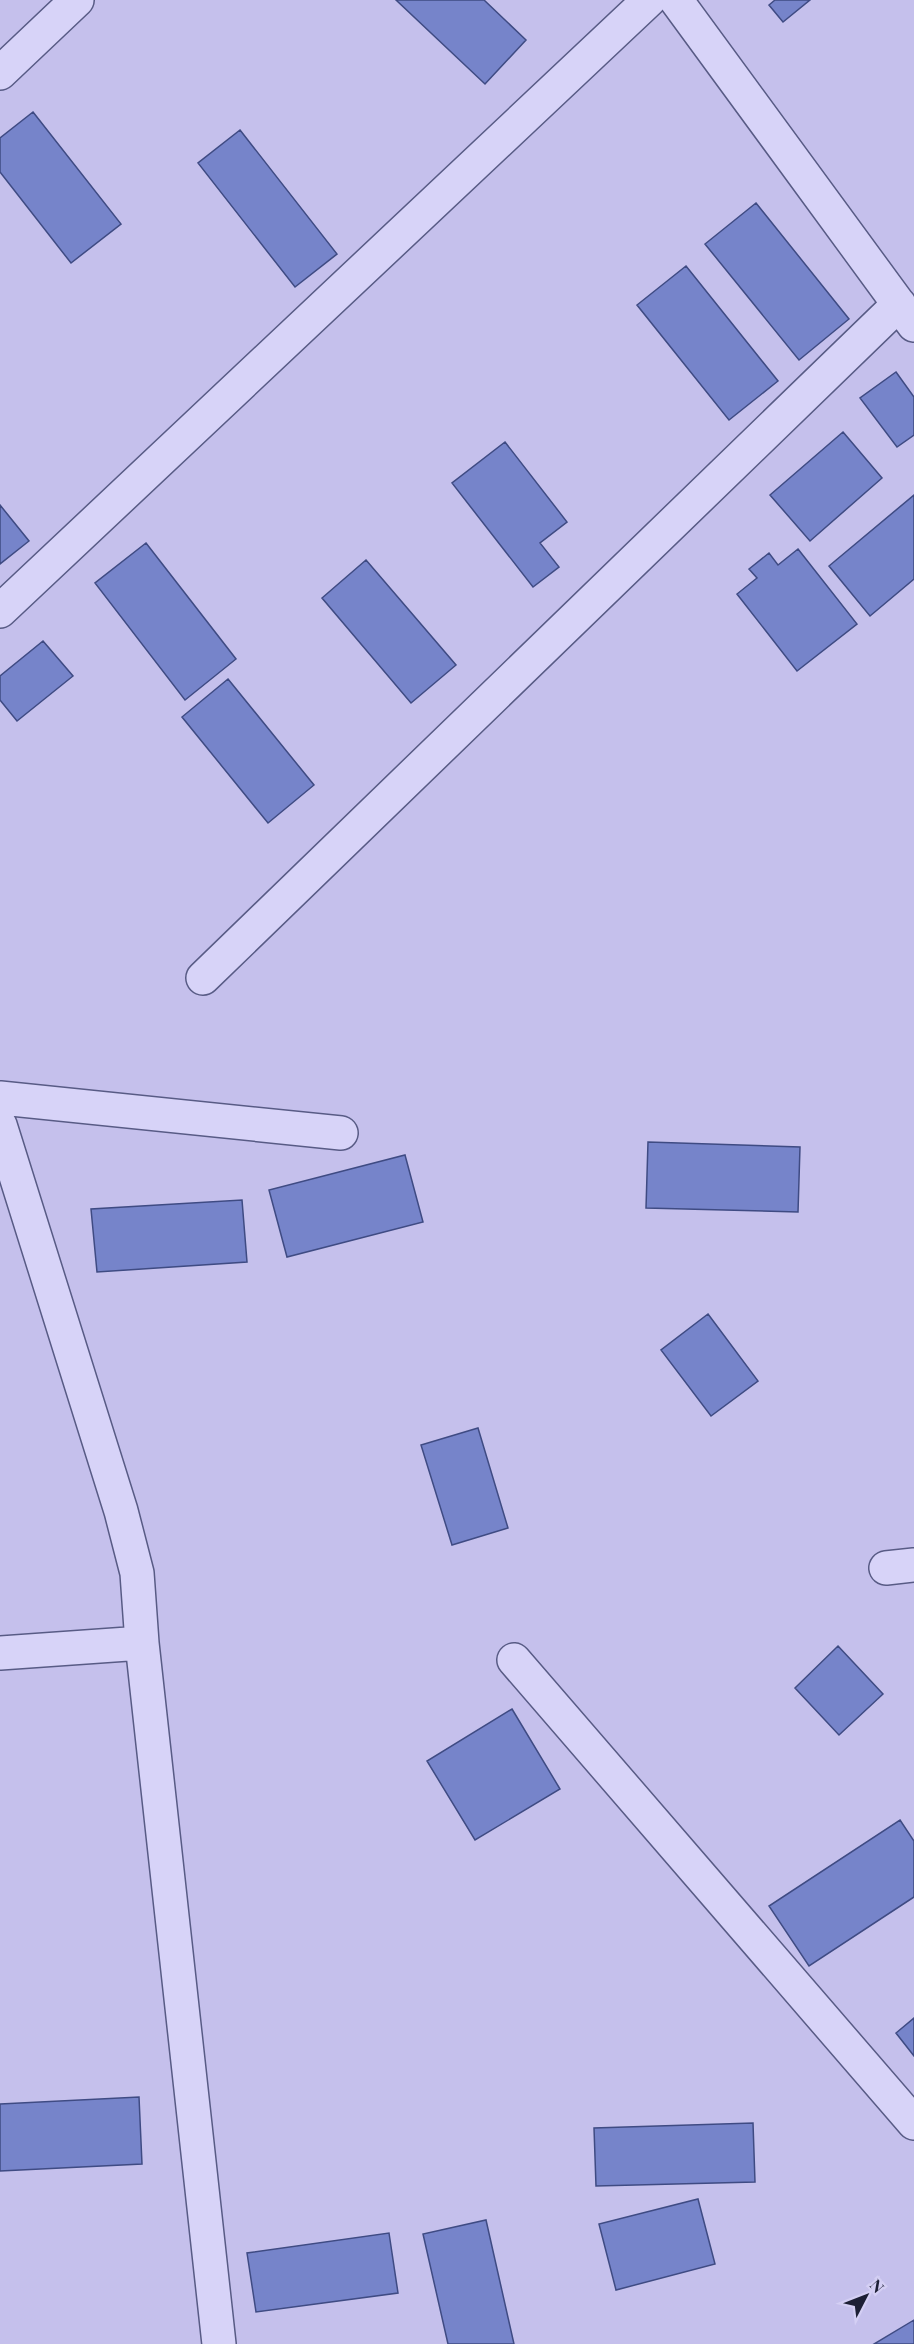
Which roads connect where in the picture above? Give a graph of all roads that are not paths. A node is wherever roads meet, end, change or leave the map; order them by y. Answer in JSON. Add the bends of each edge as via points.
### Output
{"nodes":[{"id":1,"x":77,"y":0,"type":"edge"},
{"id":2,"x":649,"y":0,"type":"edge"},
{"id":3,"x":676,"y":0,"type":"edge"},
{"id":4,"x":0,"y":73,"type":"edge"},
{"id":5,"x":906,"y":314,"type":"edge"},
{"id":6,"x":0,"y":611,"type":"edge"},
{"id":7,"x":203,"y":978,"type":"dead end"},
{"id":8,"x":0,"y":1098,"type":"edge"},
{"id":9,"x":0,"y":1125,"type":"edge"},
{"id":10,"x":341,"y":1133,"type":"dead end"},
{"id":11,"x":142,"y":1643,"type":"junction"},
{"id":12,"x":0,"y":1653,"type":"edge"},
{"id":13,"x":514,"y":1660,"type":"dead end"},
{"id":14,"x":914,"y":2123,"type":"edge"},
{"id":15,"x":219,"y":2344,"type":"edge"}],
"edges":[{"from":1,"to":4,"type":"street"},
{"from":2,"to":6,"type":"street"},
{"from":3,"to":5,"type":"street"},
{"from":5,"to":7,"type":"street"},
{"from":8,"to":10,"type":"street"},
{"from":9,"to":11,"type":"street","via":[[121,1511],[137,1573]]},
{"from":11,"to":12,"type":"street"},
{"from":11,"to":15,"type":"street"},
{"from":13,"to":14,"type":"street"}]}
